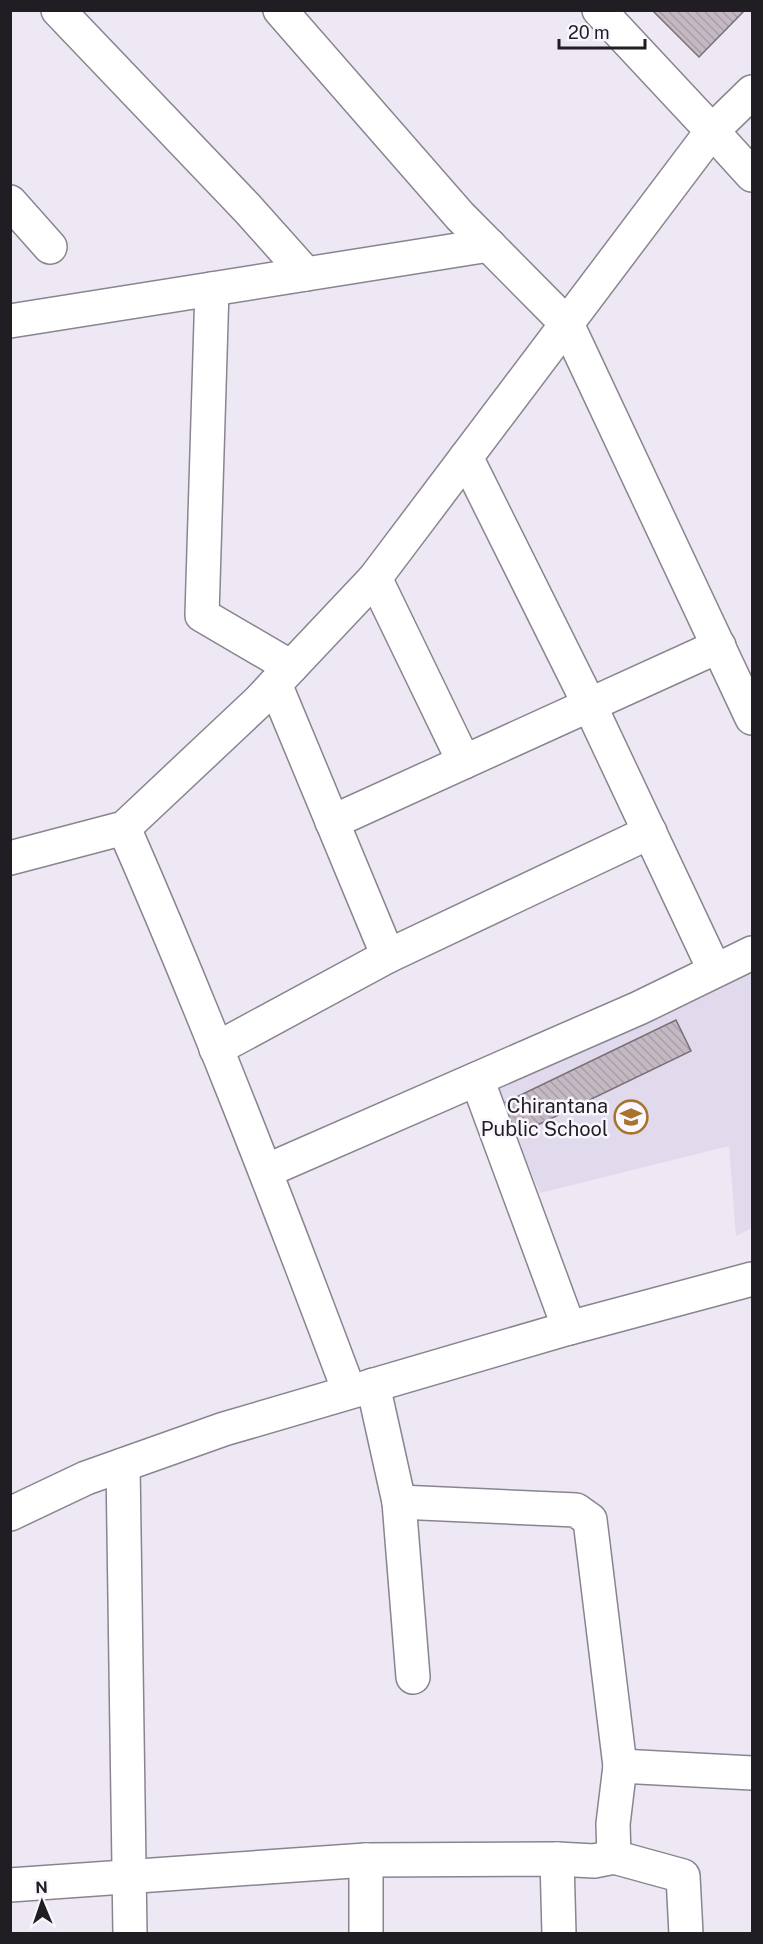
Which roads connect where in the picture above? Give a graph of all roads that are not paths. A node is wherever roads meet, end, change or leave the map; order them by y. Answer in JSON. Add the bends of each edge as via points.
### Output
{"nodes":[{"id":1,"x":58,"y":10,"type":"edge"},
{"id":2,"x":280,"y":10,"type":"edge"},
{"id":3,"x":599,"y":10,"type":"edge"},
{"id":4,"x":753,"y":92,"type":"edge"},
{"id":5,"x":712,"y":131,"type":"junction"},
{"id":6,"x":753,"y":175,"type":"edge"},
{"id":7,"x":10,"y":202,"type":"edge"},
{"id":8,"x":489,"y":245,"type":"junction"},
{"id":9,"x":50,"y":247,"type":"dead end"},
{"id":10,"x":306,"y":274,"type":"junction"},
{"id":11,"x":212,"y":289,"type":"junction"},
{"id":12,"x":10,"y":321,"type":"edge"},
{"id":13,"x":567,"y":324,"type":"junction"},
{"id":14,"x":466,"y":458,"type":"junction"},
{"id":15,"x":375,"y":578,"type":"junction"},
{"id":16,"x":719,"y":646,"type":"junction"},
{"id":17,"x":283,"y":675,"type":"junction"},
{"id":18,"x":590,"y":705,"type":"junction"},
{"id":19,"x":753,"y":718,"type":"edge"},
{"id":20,"x":464,"y":762,"type":"junction"},
{"id":21,"x":332,"y":822,"type":"junction"},
{"id":22,"x":124,"y":828,"type":"junction"},
{"id":23,"x":650,"y":832,"type":"junction"},
{"id":24,"x":10,"y":858,"type":"edge"},
{"id":25,"x":753,"y":953,"type":"edge"},
{"id":26,"x":388,"y":956,"type":"junction"},
{"id":27,"x":714,"y":969,"type":"junction"},
{"id":28,"x":216,"y":1049,"type":"junction"},
{"id":29,"x":477,"y":1079,"type":"junction"},
{"id":30,"x":266,"y":1171,"type":"junction"},
{"id":31,"x":753,"y":1279,"type":"edge"},
{"id":32,"x":569,"y":1328,"type":"junction"},
{"id":33,"x":361,"y":1388,"type":"junction"},
{"id":34,"x":123,"y":1465,"type":"junction"},
{"id":35,"x":399,"y":1502,"type":"junction"},
{"id":36,"x":10,"y":1514,"type":"edge"},
{"id":37,"x":413,"y":1677,"type":"dead end"},
{"id":38,"x":620,"y":1766,"type":"junction"},
{"id":39,"x":753,"y":1773,"type":"edge"},
{"id":40,"x":614,"y":1857,"type":"junction"},
{"id":41,"x":557,"y":1859,"type":"junction"},
{"id":42,"x":366,"y":1860,"type":"junction"},
{"id":43,"x":129,"y":1877,"type":"junction"},
{"id":44,"x":10,"y":1885,"type":"edge"},
{"id":45,"x":130,"y":1934,"type":"edge"},
{"id":46,"x":366,"y":1934,"type":"edge"},
{"id":47,"x":559,"y":1934,"type":"edge"},
{"id":48,"x":686,"y":1934,"type":"edge"}],
"edges":[{"from":1,"to":10,"type":"street"},
{"from":2,"to":8,"type":"street"},
{"from":3,"to":5,"type":"street"},
{"from":4,"to":5,"type":"street"},
{"from":5,"to":6,"type":"street"},
{"from":5,"to":13,"type":"street"},
{"from":7,"to":9,"type":"street"},
{"from":8,"to":10,"type":"street"},
{"from":8,"to":13,"type":"street"},
{"from":10,"to":11,"type":"street"},
{"from":11,"to":12,"type":"street"},
{"from":11,"to":17,"type":"street","via":[[202,615]]},
{"from":13,"to":14,"type":"street"},
{"from":13,"to":16,"type":"street"},
{"from":14,"to":15,"type":"street"},
{"from":14,"to":18,"type":"street"},
{"from":15,"to":17,"type":"street"},
{"from":15,"to":20,"type":"street"},
{"from":16,"to":18,"type":"street"},
{"from":16,"to":19,"type":"street"},
{"from":17,"to":21,"type":"street"},
{"from":17,"to":22,"type":"street"},
{"from":18,"to":20,"type":"street"},
{"from":18,"to":23,"type":"street"},
{"from":20,"to":21,"type":"street"},
{"from":21,"to":26,"type":"street"},
{"from":22,"to":24,"type":"street"},
{"from":22,"to":28,"type":"street"},
{"from":23,"to":26,"type":"street"},
{"from":23,"to":27,"type":"street"},
{"from":25,"to":27,"type":"street"},
{"from":26,"to":28,"type":"street"},
{"from":27,"to":29,"type":"street","via":[[639,1008]]},
{"from":28,"to":30,"type":"street"},
{"from":29,"to":30,"type":"street"},
{"from":29,"to":32,"type":"street"},
{"from":30,"to":33,"type":"street"},
{"from":31,"to":32,"type":"street"},
{"from":32,"to":33,"type":"street"},
{"from":33,"to":34,"type":"street","via":[[224,1429]]},
{"from":33,"to":35,"type":"street"},
{"from":34,"to":36,"type":"street"},
{"from":34,"to":43,"type":"street"},
{"from":35,"to":37,"type":"street"},
{"from":35,"to":38,"type":"street","via":[[576,1509],[590,1520]]},
{"from":38,"to":39,"type":"street"},
{"from":38,"to":40,"type":"street","via":[[613,1824]]},
{"from":40,"to":41,"type":"street","via":[[594,1861]]},
{"from":40,"to":48,"type":"street","via":[[683,1876]]},
{"from":41,"to":42,"type":"street"},
{"from":41,"to":47,"type":"street"},
{"from":42,"to":43,"type":"street"},
{"from":42,"to":46,"type":"street"},
{"from":43,"to":44,"type":"street"},
{"from":43,"to":45,"type":"street"}]}
